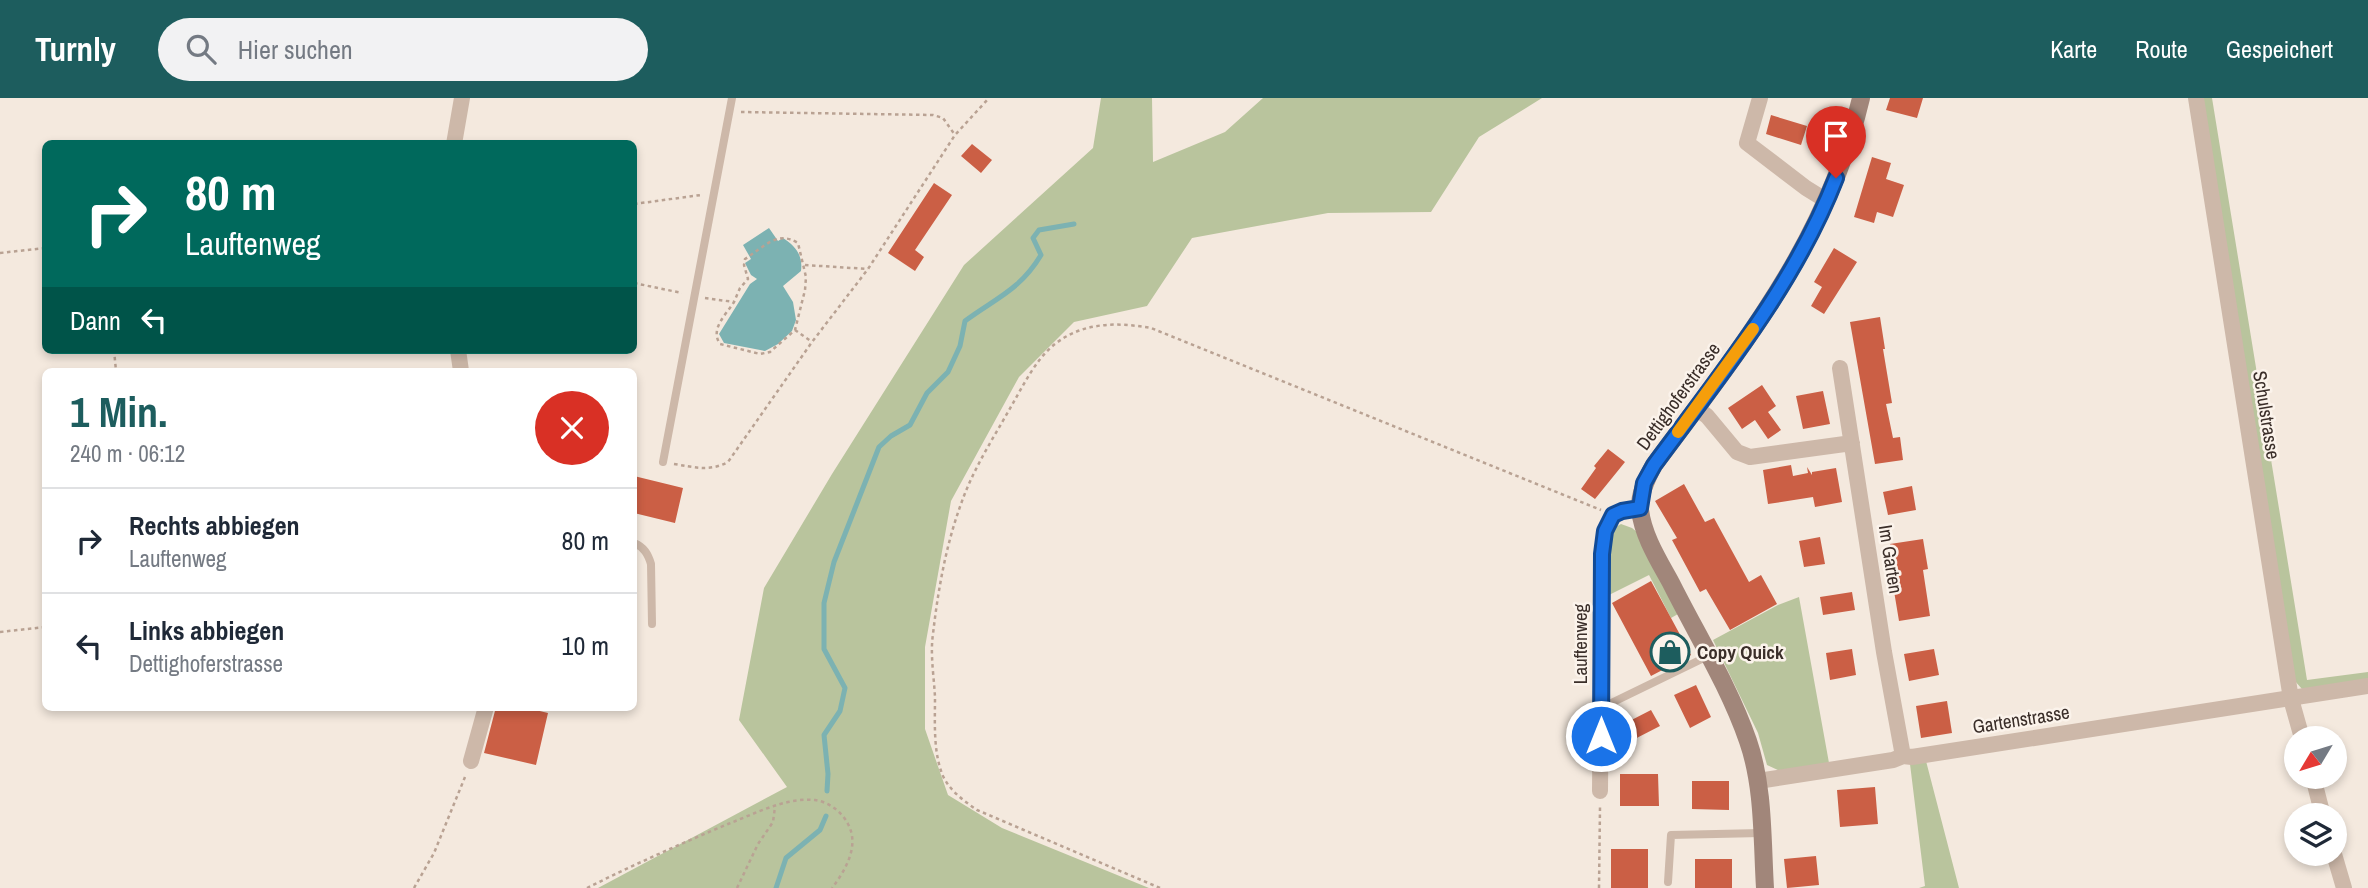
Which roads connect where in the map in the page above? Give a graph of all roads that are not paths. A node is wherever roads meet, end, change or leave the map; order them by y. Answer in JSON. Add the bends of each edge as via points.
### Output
{"nodes":[{"id":1,"x":462,"y":98,"type":"edge"},
{"id":2,"x":732,"y":98,"type":"edge"},
{"id":3,"x":1760,"y":98,"type":"edge"},
{"id":4,"x":1861,"y":98,"type":"edge"},
{"id":5,"x":2196,"y":98,"type":"edge"},
{"id":6,"x":455,"y":140,"type":"edge"},
{"id":7,"x":1827,"y":201,"type":"junction"},
{"id":8,"x":1840,"y":368,"type":"dead end"},
{"id":9,"x":1696,"y":408,"type":"junction"},
{"id":10,"x":1852,"y":443,"type":"junction"},
{"id":11,"x":663,"y":462,"type":"road end"},
{"id":12,"x":1640,"y":508,"type":"junction"},
{"id":13,"x":637,"y":544,"type":"edge"},
{"id":14,"x":652,"y":624,"type":"dead end"},
{"id":15,"x":1708,"y":656,"type":"junction"},
{"id":16,"x":2368,"y":686,"type":"edge"},
{"id":17,"x":2291,"y":699,"type":"junction"},
{"id":18,"x":1601,"y":708,"type":"junction"},
{"id":19,"x":485,"y":711,"type":"edge"},
{"id":20,"x":2299,"y":726,"type":"edge"},
{"id":21,"x":1903,"y":756,"type":"junction"},
{"id":22,"x":471,"y":761,"type":"road end"},
{"id":23,"x":1758,"y":780,"type":"junction"},
{"id":24,"x":1600,"y":791,"type":"road end"},
{"id":25,"x":1762,"y":833,"type":"junction"},
{"id":26,"x":2338,"y":866,"type":"edge"},
{"id":27,"x":1668,"y":882,"type":"dead end"},
{"id":28,"x":1765,"y":888,"type":"edge"},
{"id":29,"x":2344,"y":888,"type":"edge"}],
"edges":[{"from":1,"to":6,"type":"street"},
{"from":2,"to":11,"type":"lane"},
{"from":3,"to":7,"type":"street","via":[[1747,143]]},
{"from":4,"to":7,"type":"street","name":"Dettighoferstrasse"},
{"from":5,"to":17,"type":"street","name":"Schulstrasse"},
{"from":7,"to":9,"type":"street","name":"Dettighoferstrasse","via":[[1786,281]]},
{"from":8,"to":10,"type":"street","name":"Im Garten"},
{"from":9,"to":10,"type":"street","via":[[1744,456]]},
{"from":9,"to":12,"type":"street","name":"Dettighoferstrasse","via":[[1648,474]]},
{"from":10,"to":21,"type":"street","name":"Im Garten"},
{"from":12,"to":15,"type":"street","via":[[1648,537]]},
{"from":12,"to":18,"type":"street","name":"Lauftenweg","via":[[1613,515],[1605,531]]},
{"from":13,"to":14,"type":"lane","via":[[651,564]]},
{"from":15,"to":18,"type":"lane"},
{"from":15,"to":23,"type":"street","via":[[1748,739]]},
{"from":16,"to":17,"type":"street","name":"Gartenstrasse"},
{"from":17,"to":20,"type":"street","name":"Schulstrasse"},
{"from":17,"to":21,"type":"street","name":"Gartenstrasse"},
{"from":18,"to":24,"type":"street","name":"Lauftenweg"},
{"from":19,"to":22,"type":"street"},
{"from":21,"to":23,"type":"street","name":"Gartenstrasse"},
{"from":23,"to":25,"type":"street"},
{"from":25,"to":27,"type":"lane","via":[[1671,835]]},
{"from":25,"to":28,"type":"street"},
{"from":26,"to":29,"type":"street"}]}
